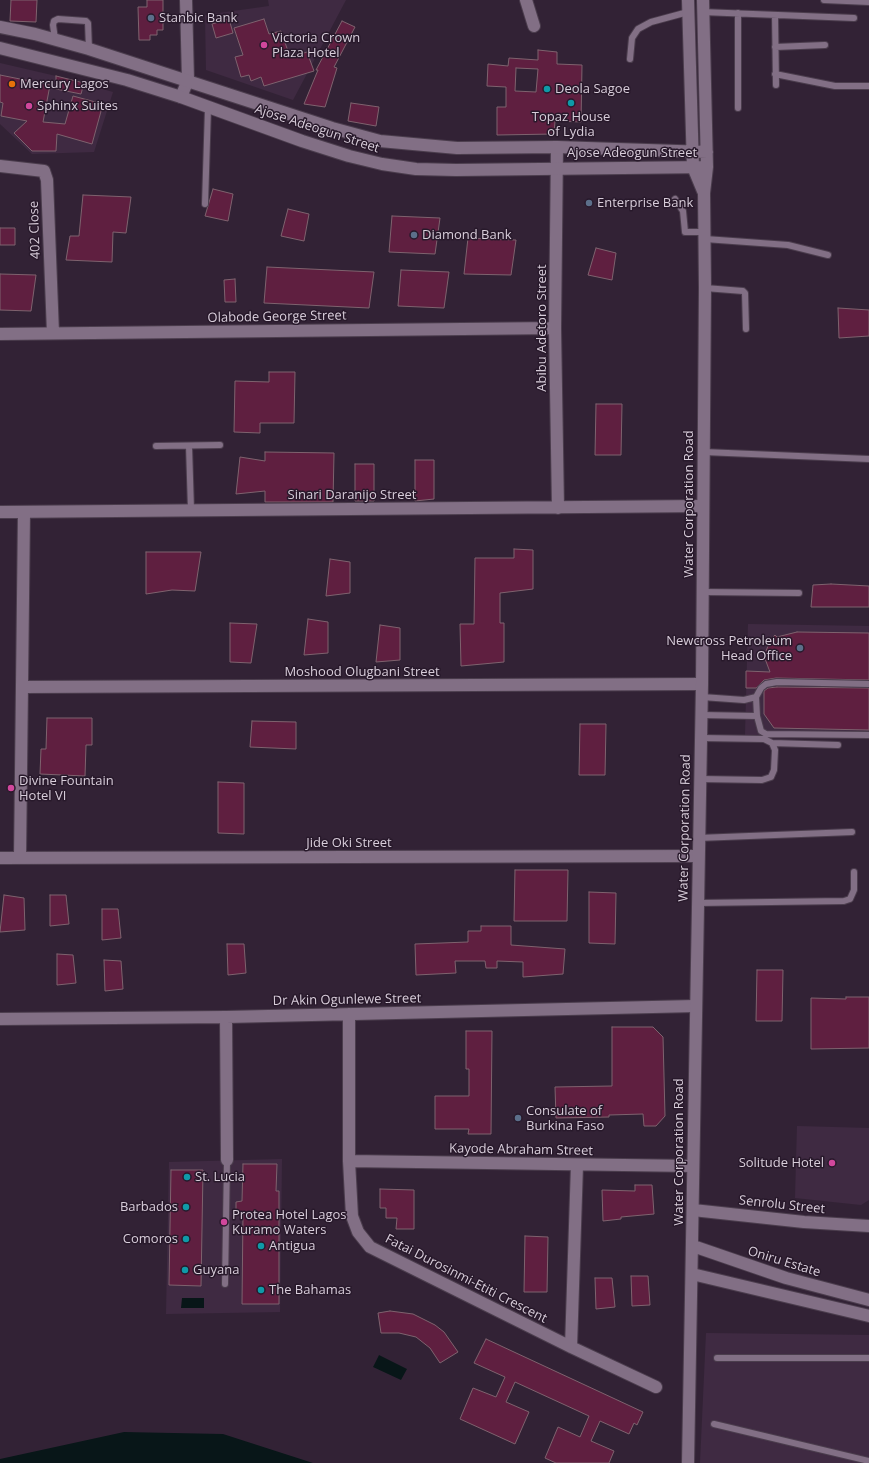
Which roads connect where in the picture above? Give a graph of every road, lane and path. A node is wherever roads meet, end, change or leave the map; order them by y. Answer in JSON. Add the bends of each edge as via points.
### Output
{"nodes":[{"id":1,"x":186,"y":0,"type":"edge"},
{"id":2,"x":526,"y":0,"type":"edge"},
{"id":3,"x":824,"y":0,"type":"edge"},
{"id":4,"x":869,"y":2,"type":"edge"},
{"id":5,"x":688,"y":6,"type":"edge"},
{"id":6,"x":702,"y":6,"type":"edge"},
{"id":7,"x":738,"y":13,"type":"junction"},
{"id":8,"x":775,"y":15,"type":"junction"},
{"id":9,"x":854,"y":18,"type":"dead end"},
{"id":10,"x":534,"y":26,"type":"dead end"},
{"id":11,"x":0,"y":27,"type":"edge"},
{"id":12,"x":55,"y":40,"type":"junction"},
{"id":13,"x":825,"y":46,"type":"dead end"},
{"id":14,"x":775,"y":47,"type":"junction"},
{"id":15,"x":0,"y":48,"type":"edge"},
{"id":16,"x":89,"y":49,"type":"junction"},
{"id":17,"x":630,"y":59,"type":"dead end"},
{"id":18,"x":776,"y":74,"type":"junction"},
{"id":19,"x":188,"y":80,"type":"junction"},
{"id":20,"x":776,"y":85,"type":"dead end"},
{"id":21,"x":869,"y":86,"type":"edge"},
{"id":22,"x":182,"y":97,"type":"junction"},
{"id":23,"x":208,"y":108,"type":"junction"},
{"id":24,"x":738,"y":108,"type":"dead end"},
{"id":25,"x":557,"y":147,"type":"junction"},
{"id":26,"x":692,"y":151,"type":"junction"},
{"id":27,"x":707,"y":152,"type":"junction"},
{"id":28,"x":0,"y":166,"type":"edge"},
{"id":29,"x":707,"y":166,"type":"junction"},
{"id":30,"x":693,"y":167,"type":"junction"},
{"id":31,"x":557,"y":168,"type":"junction"},
{"id":32,"x":704,"y":193,"type":"junction"},
{"id":33,"x":675,"y":199,"type":"dead end"},
{"id":34,"x":205,"y":204,"type":"dead end"},
{"id":35,"x":704,"y":235,"type":"junction"},
{"id":36,"x":828,"y":255,"type":"dead end"},
{"id":37,"x":705,"y":288,"type":"junction"},
{"id":38,"x":555,"y":328,"type":"junction"},
{"id":39,"x":746,"y":330,"type":"dead end"},
{"id":40,"x":53,"y":333,"type":"junction"},
{"id":41,"x":0,"y":334,"type":"edge"},
{"id":42,"x":220,"y":445,"type":"dead end"},
{"id":43,"x":156,"y":446,"type":"dead end"},
{"id":44,"x":189,"y":446,"type":"junction"},
{"id":45,"x":704,"y":452,"type":"junction"},
{"id":46,"x":869,"y":459,"type":"edge"},
{"id":47,"x":703,"y":506,"type":"junction"},
{"id":48,"x":558,"y":508,"type":"junction"},
{"id":49,"x":191,"y":510,"type":"junction"},
{"id":50,"x":0,"y":512,"type":"edge"},
{"id":51,"x":24,"y":512,"type":"junction"},
{"id":52,"x":703,"y":592,"type":"junction"},
{"id":53,"x":799,"y":593,"type":"dead end"},
{"id":54,"x":702,"y":684,"type":"junction"},
{"id":55,"x":869,"y":684,"type":"edge"},
{"id":56,"x":23,"y":687,"type":"junction"},
{"id":57,"x":756,"y":697,"type":"junction"},
{"id":58,"x":702,"y":698,"type":"junction"},
{"id":59,"x":701,"y":714,"type":"junction"},
{"id":60,"x":757,"y":716,"type":"junction"},
{"id":61,"x":869,"y":735,"type":"edge"},
{"id":62,"x":701,"y":738,"type":"junction"},
{"id":63,"x":772,"y":743,"type":"junction"},
{"id":64,"x":838,"y":745,"type":"dead end"},
{"id":65,"x":700,"y":779,"type":"junction"},
{"id":66,"x":852,"y":832,"type":"dead end"},
{"id":67,"x":698,"y":838,"type":"junction"},
{"id":68,"x":698,"y":856,"type":"junction"},
{"id":69,"x":0,"y":858,"type":"edge"},
{"id":70,"x":20,"y":858,"type":"junction"},
{"id":71,"x":854,"y":872,"type":"dead end"},
{"id":72,"x":697,"y":903,"type":"junction"},
{"id":73,"x":695,"y":1006,"type":"junction"},
{"id":74,"x":349,"y":1014,"type":"junction"},
{"id":75,"x":226,"y":1017,"type":"junction"},
{"id":76,"x":0,"y":1019,"type":"edge"},
{"id":77,"x":226,"y":1160,"type":"joint"},
{"id":78,"x":349,"y":1161,"type":"junction"},
{"id":79,"x":577,"y":1165,"type":"junction"},
{"id":80,"x":692,"y":1166,"type":"junction"},
{"id":81,"x":693,"y":1210,"type":"junction"},
{"id":82,"x":869,"y":1226,"type":"edge"},
{"id":83,"x":693,"y":1246,"type":"junction"},
{"id":84,"x":692,"y":1274,"type":"junction"},
{"id":85,"x":225,"y":1284,"type":"dead end"},
{"id":86,"x":869,"y":1300,"type":"edge"},
{"id":87,"x":869,"y":1316,"type":"edge"},
{"id":88,"x":571,"y":1347,"type":"junction"},
{"id":89,"x":717,"y":1358,"type":"dead end"},
{"id":90,"x":869,"y":1358,"type":"edge"},
{"id":91,"x":656,"y":1387,"type":"dead end"},
{"id":92,"x":714,"y":1424,"type":"dead end"},
{"id":93,"x":869,"y":1461,"type":"edge"},
{"id":94,"x":688,"y":1463,"type":"edge"}],
"edges":[{"from":1,"to":19,"type":"street"},
{"from":2,"to":10,"type":"street"},
{"from":3,"to":4,"type":"lane"},
{"from":5,"to":17,"type":"lane","via":[[638,29],[632,38]]},
{"from":5,"to":26,"type":"street"},
{"from":6,"to":7,"type":"lane"},
{"from":6,"to":27,"type":"street","name":"Water Corporation Road"},
{"from":7,"to":8,"type":"lane"},
{"from":7,"to":24,"type":"lane"},
{"from":8,"to":9,"type":"lane"},
{"from":8,"to":14,"type":"lane"},
{"from":11,"to":12,"type":"street","name":"Ajose Adeogun Street"},
{"from":12,"to":16,"type":"street","name":"Ajose Adeogun Street"},
{"from":12,"to":16,"type":"lane","via":[[54,21],[86,21]]},
{"from":13,"to":14,"type":"lane"},
{"from":14,"to":18,"type":"lane"},
{"from":15,"to":22,"type":"street","name":"Ajose Adeogun Street","via":[[120,78]]},
{"from":16,"to":19,"type":"street","name":"Ajose Adeogun Street"},
{"from":18,"to":20,"type":"lane"},
{"from":18,"to":21,"type":"lane","via":[[835,86]]},
{"from":19,"to":22,"type":"street"},
{"from":19,"to":25,"type":"street","name":"Ajose Adeogun Street","via":[[332,128],[380,141],[457,148]]},
{"from":22,"to":23,"type":"street","name":"Ajose Adeogun Street"},
{"from":23,"to":31,"type":"street","name":"Ajose Adeogun Street","via":[[342,154],[382,164],[416,169],[456,170]]},
{"from":23,"to":34,"type":"lane"},
{"from":25,"to":26,"type":"street","name":"Ajose Adeogun Street"},
{"from":25,"to":31,"type":"street","name":"Abibu Adetoro Street"},
{"from":26,"to":27,"type":"street","name":"Ajose Adeogun Street"},
{"from":26,"to":30,"type":"street"},
{"from":27,"to":29,"type":"street","name":"Water Corporation Road"},
{"from":28,"to":40,"type":"street","name":"402 Close","via":[[44,172],[48,180]]},
{"from":29,"to":30,"type":"street","name":"Ajose Adeogun Street"},
{"from":29,"to":32,"type":"street","name":"Water Corporation Road"},
{"from":30,"to":31,"type":"street","name":"Ajose Adeogun Street"},
{"from":30,"to":32,"type":"street"},
{"from":31,"to":38,"type":"street","name":"Abibu Adetoro Street"},
{"from":32,"to":35,"type":"street","name":"Water Corporation Road"},
{"from":33,"to":35,"type":"lane","via":[[683,211],[685,232]]},
{"from":35,"to":36,"type":"lane","via":[[782,244]]},
{"from":35,"to":37,"type":"street","name":"Water Corporation Road"},
{"from":37,"to":39,"type":"lane","via":[[745,293]]},
{"from":37,"to":45,"type":"street","name":"Water Corporation Road"},
{"from":38,"to":40,"type":"street","name":"Olabode George Street"},
{"from":38,"to":48,"type":"street","name":"Abibu Adetoro Street"},
{"from":40,"to":41,"type":"street","name":"Olabode George Street"},
{"from":42,"to":44,"type":"lane"},
{"from":43,"to":44,"type":"lane"},
{"from":44,"to":49,"type":"lane"},
{"from":45,"to":46,"type":"lane"},
{"from":45,"to":47,"type":"street","name":"Water Corporation Road"},
{"from":47,"to":48,"type":"street","name":"Sinari Daranijo Street"},
{"from":47,"to":52,"type":"street","name":"Water Corporation Road"},
{"from":48,"to":49,"type":"street","name":"Sinari Daranijo Street"},
{"from":49,"to":51,"type":"street","name":"Sinari Daranijo Street"},
{"from":50,"to":51,"type":"street","name":"Sinari Daranijo Street"},
{"from":51,"to":56,"type":"street"},
{"from":52,"to":53,"type":"lane"},
{"from":52,"to":54,"type":"street","name":"Water Corporation Road"},
{"from":54,"to":56,"type":"street","name":"Moshood Olugbani Street"},
{"from":54,"to":58,"type":"street","name":"Water Corporation Road"},
{"from":55,"to":57,"type":"lane","via":[[777,682],[766,684]]},
{"from":56,"to":70,"type":"street"},
{"from":57,"to":58,"type":"lane","via":[[744,700]]},
{"from":57,"to":60,"type":"lane"},
{"from":58,"to":59,"type":"street","name":"Water Corporation Road"},
{"from":59,"to":60,"type":"lane"},
{"from":59,"to":62,"type":"street","name":"Water Corporation Road"},
{"from":60,"to":61,"type":"lane","via":[[762,734]]},
{"from":62,"to":63,"type":"lane","via":[[764,739]]},
{"from":62,"to":65,"type":"street","name":"Water Corporation Road"},
{"from":63,"to":64,"type":"lane"},
{"from":63,"to":65,"type":"lane","via":[[775,750],[771,777],[762,780]]},
{"from":65,"to":67,"type":"street","name":"Water Corporation Road"},
{"from":66,"to":67,"type":"lane"},
{"from":67,"to":68,"type":"street","name":"Water Corporation Road"},
{"from":68,"to":70,"type":"street","name":"Jide Oki Street"},
{"from":68,"to":72,"type":"street","name":"Water Corporation Road"},
{"from":69,"to":70,"type":"street","name":"Jide Oki Street"},
{"from":71,"to":72,"type":"lane","via":[[854,890],[850,899],[844,901]]},
{"from":72,"to":73,"type":"street","name":"Water Corporation Road"},
{"from":73,"to":74,"type":"street","name":"Dr Akin Ogunlewe Street"},
{"from":73,"to":80,"type":"street","name":"Water Corporation Road"},
{"from":74,"to":75,"type":"street","name":"Dr Akin Ogunlewe Street"},
{"from":74,"to":78,"type":"street","name":"Fatai Durosinmi-Etiti Crescent"},
{"from":75,"to":76,"type":"street","name":"Dr Akin Ogunlewe Street"},
{"from":75,"to":77,"type":"street"},
{"from":77,"to":85,"type":"lane"},
{"from":78,"to":79,"type":"street","name":"Kayode Abraham Street"},
{"from":78,"to":88,"type":"street","name":"Fatai Durosinmi-Etiti Crescent","via":[[352,1216],[358,1232],[370,1247]]},
{"from":79,"to":80,"type":"street","name":"Kayode Abraham Street"},
{"from":79,"to":88,"type":"street"},
{"from":80,"to":81,"type":"street","name":"Water Corporation Road"},
{"from":81,"to":82,"type":"street","name":"Senrolu Street"},
{"from":81,"to":83,"type":"street","name":"Water Corporation Road"},
{"from":83,"to":84,"type":"street","name":"Water Corporation Road"},
{"from":83,"to":86,"type":"street","name":"Oniru Estate","via":[[786,1278]]},
{"from":84,"to":87,"type":"street"},
{"from":84,"to":94,"type":"street","name":"Water Corporation Road"},
{"from":88,"to":91,"type":"street","name":"Fatai Durosinmi-Etiti Crescent"},
{"from":89,"to":90,"type":"lane"},
{"from":92,"to":93,"type":"lane"}]}
